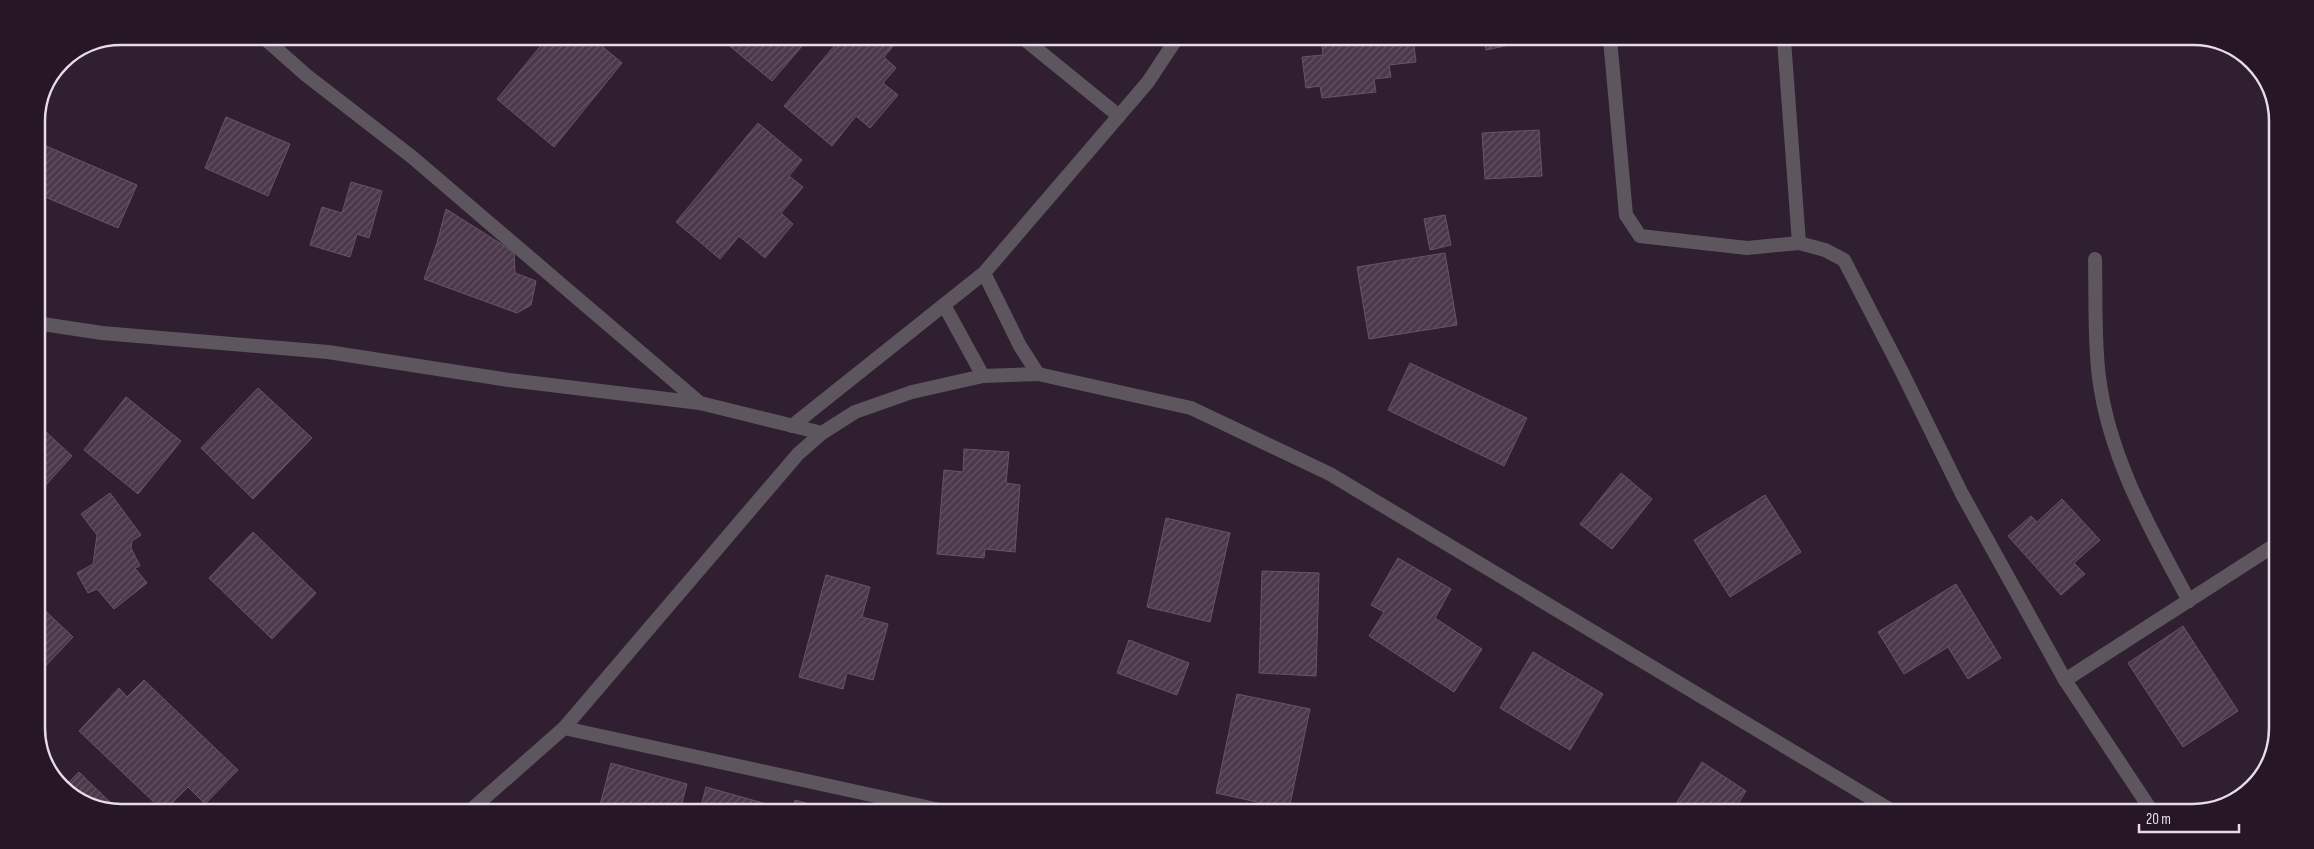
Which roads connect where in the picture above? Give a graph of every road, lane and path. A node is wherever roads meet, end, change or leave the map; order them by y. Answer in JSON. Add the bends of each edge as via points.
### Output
{"nodes":[{"id":1,"x":273,"y":45,"type":"edge"},
{"id":2,"x":1032,"y":45,"type":"edge"},
{"id":3,"x":1172,"y":45,"type":"edge"},
{"id":4,"x":1611,"y":45,"type":"edge"},
{"id":5,"x":1784,"y":45,"type":"edge"},
{"id":6,"x":1119,"y":116,"type":"junction"},
{"id":7,"x":1798,"y":243,"type":"junction"},
{"id":8,"x":2095,"y":259,"type":"dead end"},
{"id":9,"x":984,"y":273,"type":"junction"},
{"id":10,"x":944,"y":305,"type":"junction"},
{"id":11,"x":45,"y":324,"type":"edge"},
{"id":12,"x":1038,"y":374,"type":"junction"},
{"id":13,"x":983,"y":376,"type":"junction"},
{"id":14,"x":700,"y":403,"type":"junction"},
{"id":15,"x":792,"y":426,"type":"junction"},
{"id":16,"x":822,"y":433,"type":"junction"},
{"id":17,"x":2269,"y":549,"type":"edge"},
{"id":18,"x":2189,"y":601,"type":"junction"},
{"id":19,"x":2065,"y":680,"type":"junction"},
{"id":20,"x":564,"y":728,"type":"junction"},
{"id":21,"x":478,"y":804,"type":"edge"},
{"id":22,"x":912,"y":804,"type":"edge"},
{"id":23,"x":1881,"y":804,"type":"edge"},
{"id":24,"x":2146,"y":804,"type":"edge"}],
"edges":[{"from":1,"to":14,"type":"street","via":[[306,75],[412,157]]},
{"from":2,"to":6,"type":"street"},
{"from":3,"to":6,"type":"street","via":[[1148,82]]},
{"from":4,"to":7,"type":"street","via":[[1626,215],[1640,236],[1746,248]]},
{"from":5,"to":7,"type":"street"},
{"from":6,"to":9,"type":"street"},
{"from":7,"to":19,"type":"street","via":[[1825,250],[1844,260],[1962,494]]},
{"from":8,"to":18,"type":"street","via":[[2099,377],[2113,441],[2136,503]]},
{"from":9,"to":10,"type":"street"},
{"from":9,"to":12,"type":"street","via":[[1020,346]]},
{"from":10,"to":13,"type":"street"},
{"from":10,"to":15,"type":"street"},
{"from":11,"to":14,"type":"street","via":[[102,333],[328,352],[509,380]]},
{"from":12,"to":13,"type":"street"},
{"from":12,"to":23,"type":"street","via":[[1191,408],[1330,474]]},
{"from":13,"to":16,"type":"street","via":[[912,392],[855,412]]},
{"from":14,"to":15,"type":"street"},
{"from":15,"to":16,"type":"street"},
{"from":16,"to":20,"type":"street","via":[[798,454]]},
{"from":17,"to":18,"type":"street"},
{"from":18,"to":19,"type":"street"},
{"from":19,"to":24,"type":"street"},
{"from":20,"to":21,"type":"street"},
{"from":20,"to":22,"type":"street"}]}
